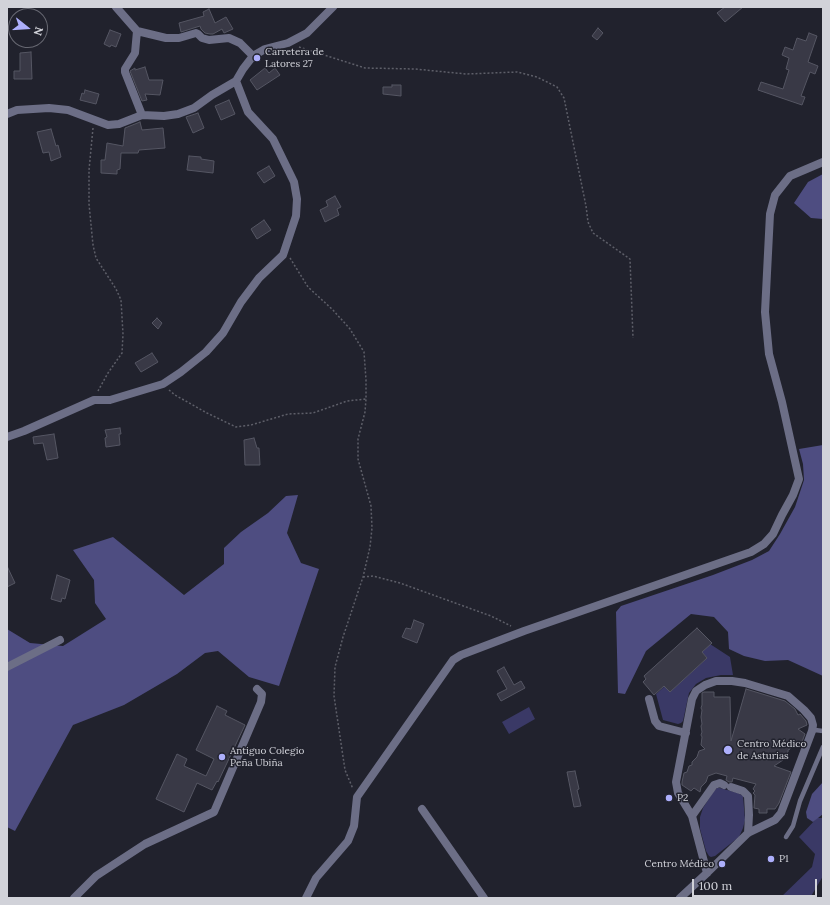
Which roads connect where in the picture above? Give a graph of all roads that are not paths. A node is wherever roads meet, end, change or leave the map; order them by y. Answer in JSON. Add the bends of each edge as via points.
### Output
{"nodes":[{"id":1,"x":116,"y":7,"type":"edge"},
{"id":2,"x":333,"y":7,"type":"edge"},
{"id":3,"x":137,"y":31,"type":"junction"},
{"id":4,"x":253,"y":56,"type":"junction"},
{"id":5,"x":236,"y":81,"type":"junction"},
{"id":6,"x":7,"y":114,"type":"edge"},
{"id":7,"x":142,"y":115,"type":"junction"},
{"id":8,"x":823,"y":162,"type":"edge"},
{"id":9,"x":7,"y":437,"type":"edge"},
{"id":10,"x":60,"y":640,"type":"dead end"},
{"id":11,"x":7,"y":667,"type":"edge"},
{"id":12,"x":257,"y":689,"type":"dead end"},
{"id":13,"x":649,"y":699,"type":"dead end"},
{"id":14,"x":812,"y":731,"type":"junction"},
{"id":15,"x":823,"y":731,"type":"edge"},
{"id":16,"x":686,"y":733,"type":"junction"},
{"id":17,"x":823,"y":747,"type":"edge"},
{"id":18,"x":422,"y":808,"type":"dead end"},
{"id":19,"x":692,"y":816,"type":"junction"},
{"id":20,"x":748,"y":833,"type":"junction"},
{"id":21,"x":786,"y":837,"type":"dead end"},
{"id":22,"x":707,"y":873,"type":"junction"},
{"id":23,"x":74,"y":898,"type":"edge"},
{"id":24,"x":306,"y":898,"type":"edge"},
{"id":25,"x":484,"y":898,"type":"edge"},
{"id":26,"x":680,"y":898,"type":"edge"}],
"edges":[{"from":1,"to":3,"type":"street"},
{"from":2,"to":4,"type":"street","via":[[307,34]]},
{"from":3,"to":4,"type":"street","via":[[166,38],[179,38],[196,33],[209,40],[229,38],[240,43]]},
{"from":3,"to":7,"type":"street","via":[[135,53],[125,72]]},
{"from":4,"to":5,"type":"street"},
{"from":5,"to":7,"type":"street","via":[[194,108],[178,114]]},
{"from":5,"to":9,"type":"street","via":[[248,112],[273,139],[294,182],[297,198],[296,216],[283,255],[259,278],[223,333],[206,352],[163,384],[110,400],[94,400]]},
{"from":6,"to":7,"type":"street","via":[[17,110],[68,110],[108,125],[119,124]]},
{"from":8,"to":24,"type":"street","via":[[790,176],[775,195],[770,214],[765,312],[769,354],[799,479],[773,534],[764,544],[751,552],[524,631],[453,660],[357,797],[354,826],[348,841],[316,878]]},
{"from":10,"to":11,"type":"street"},
{"from":12,"to":23,"type":"street","via":[[262,694],[261,702],[214,812],[145,844],[96,876]]},
{"from":13,"to":16,"type":"street","via":[[655,721],[659,726]]},
{"from":14,"to":15,"type":"lane"},
{"from":14,"to":16,"type":"street","via":[[811,718],[788,696],[732,681],[705,685],[696,691],[692,699]]},
{"from":14,"to":20,"type":"street","via":[[781,813],[775,820]]},
{"from":16,"to":19,"type":"street","via":[[676,782],[678,793]]},
{"from":17,"to":21,"type":"lane","via":[[800,801],[794,826]]},
{"from":18,"to":25,"type":"street"},
{"from":19,"to":20,"type":"street","via":[[714,785],[720,783],[743,791],[748,796]]},
{"from":19,"to":22,"type":"street"},
{"from":20,"to":22,"type":"street"},
{"from":22,"to":26,"type":"street"}]}
